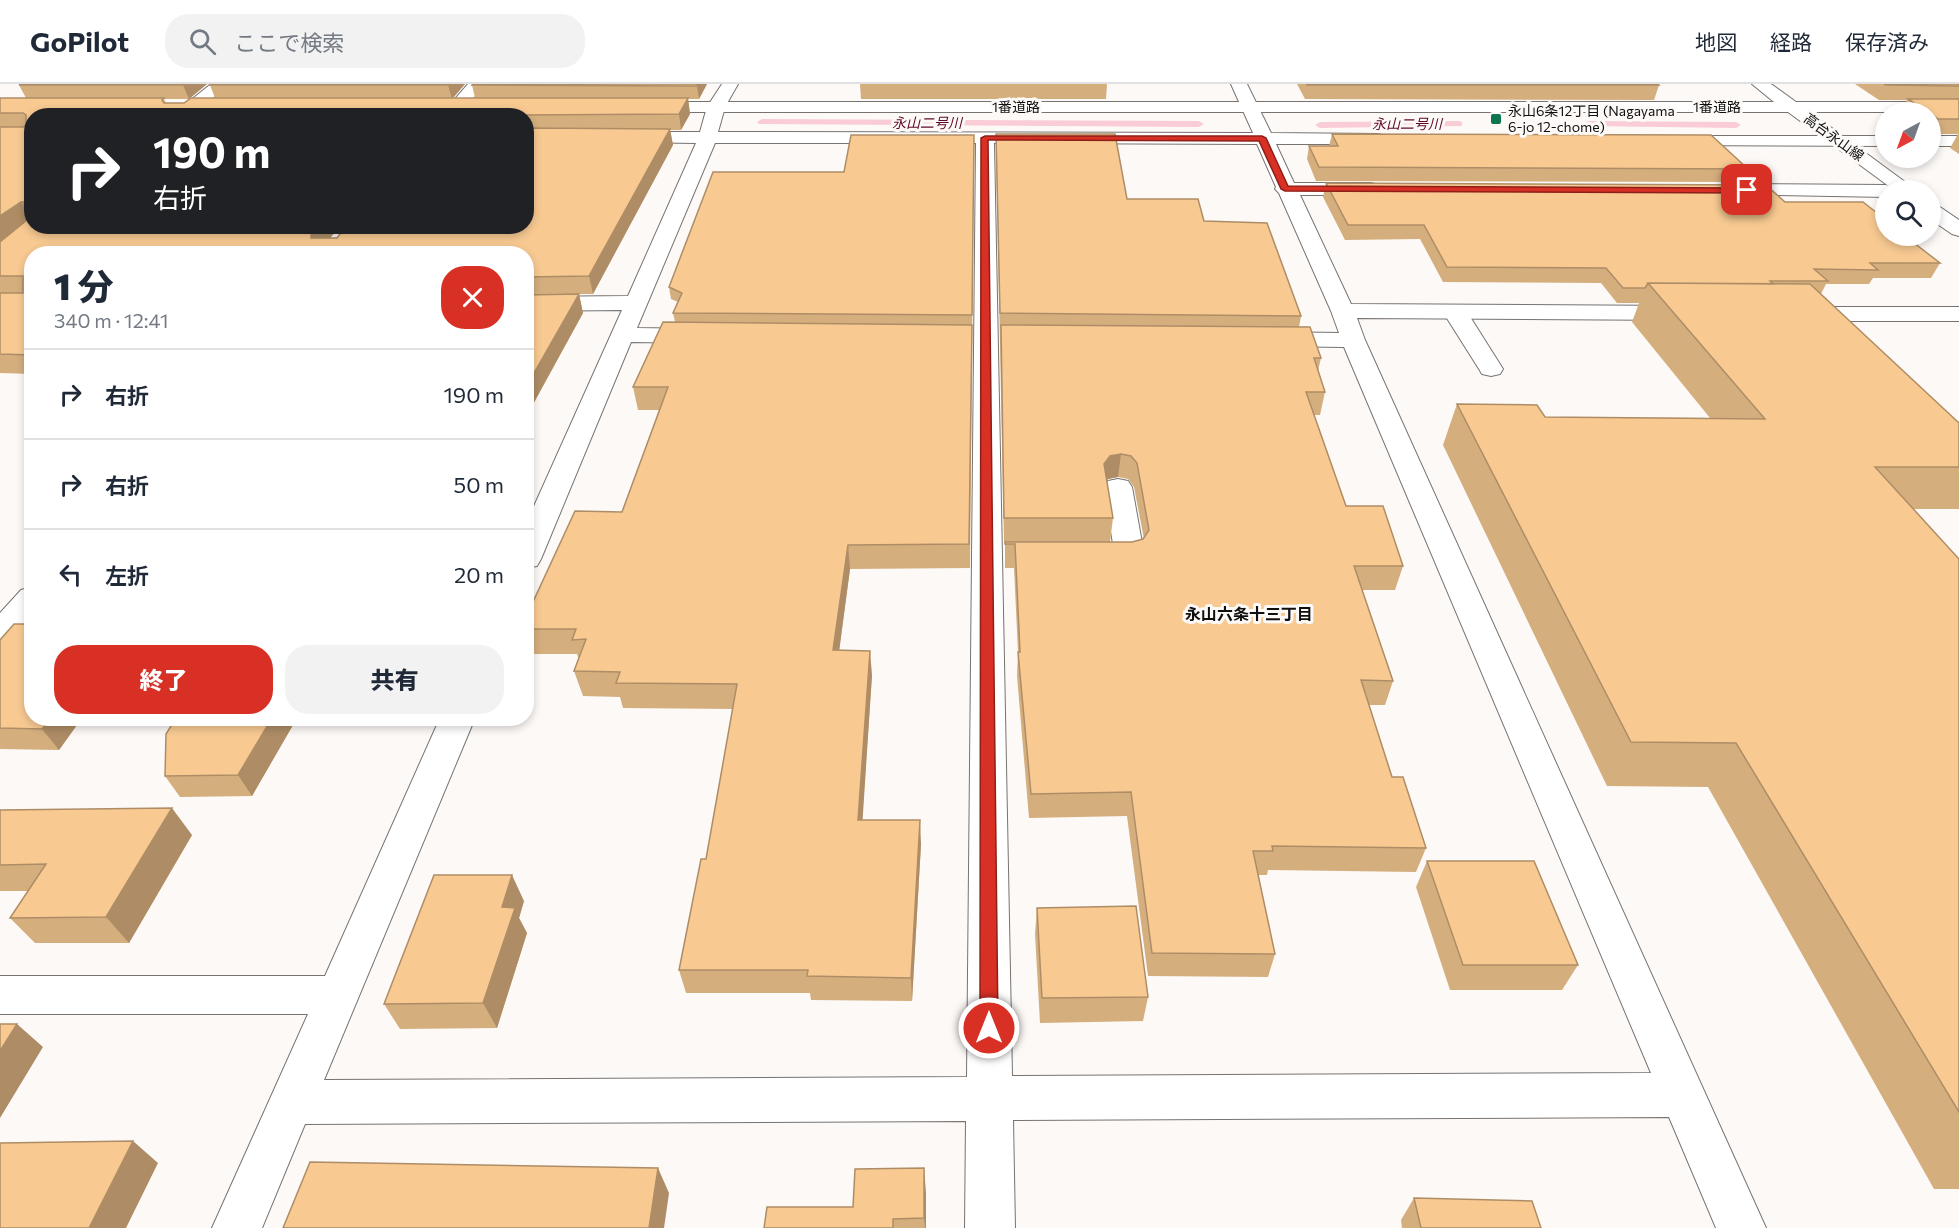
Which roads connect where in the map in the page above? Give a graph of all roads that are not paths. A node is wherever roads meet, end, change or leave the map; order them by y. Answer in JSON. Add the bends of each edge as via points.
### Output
{"nodes":[{"id":1,"x":222,"y":84,"type":"edge"},
{"id":2,"x":477,"y":84,"type":"edge"},
{"id":3,"x":730,"y":84,"type":"edge"},
{"id":4,"x":1760,"y":84,"type":"edge"},
{"id":5,"x":1243,"y":95,"type":"edge"},
{"id":6,"x":226,"y":106,"type":"edge"},
{"id":7,"x":1959,"y":106,"type":"edge"},
{"id":8,"x":481,"y":107,"type":"edge"},
{"id":9,"x":622,"y":107,"type":"edge"},
{"id":10,"x":717,"y":107,"type":"junction"},
{"id":11,"x":181,"y":108,"type":"edge"},
{"id":12,"x":195,"y":108,"type":"edge"},
{"id":13,"x":1793,"y":108,"type":"junction"},
{"id":14,"x":606,"y":137,"type":"edge"},
{"id":15,"x":708,"y":137,"type":"junction"},
{"id":16,"x":985,"y":138,"type":"junction"},
{"id":17,"x":1262,"y":138,"type":"junction"},
{"id":18,"x":1392,"y":139,"type":"edge"},
{"id":19,"x":1652,"y":141,"type":"edge"},
{"id":20,"x":1875,"y":141,"type":"edge"},
{"id":21,"x":1941,"y":141,"type":"edge"},
{"id":22,"x":1959,"y":141,"type":"edge"},
{"id":23,"x":1841,"y":142,"type":"junction"},
{"id":24,"x":1892,"y":180,"type":"edge"},
{"id":25,"x":1285,"y":189,"type":"junction"},
{"id":26,"x":1391,"y":189,"type":"edge"},
{"id":27,"x":1709,"y":190,"type":"edge"},
{"id":28,"x":1875,"y":191,"type":"edge"},
{"id":29,"x":1941,"y":217,"type":"edge"},
{"id":30,"x":1959,"y":230,"type":"edge"},
{"id":31,"x":636,"y":303,"type":"junction"},
{"id":32,"x":534,"y":304,"type":"edge"},
{"id":33,"x":1455,"y":312,"type":"junction"},
{"id":34,"x":1700,"y":313,"type":"edge"},
{"id":35,"x":1770,"y":314,"type":"edge"},
{"id":36,"x":1840,"y":314,"type":"junction"},
{"id":37,"x":1959,"y":314,"type":"edge"},
{"id":38,"x":1348,"y":326,"type":"junction"},
{"id":39,"x":623,"y":335,"type":"junction"},
{"id":40,"x":728,"y":336,"type":"edge"},
{"id":41,"x":1864,"y":336,"type":"edge"},
{"id":42,"x":1246,"y":339,"type":"edge"},
{"id":43,"x":1491,"y":369,"type":"dead end"},
{"id":44,"x":1118,"y":487,"type":"dead end"},
{"id":45,"x":534,"y":541,"type":"edge"},
{"id":46,"x":1070,"y":554,"type":"edge"},
{"id":47,"x":24,"y":606,"type":"edge"},
{"id":48,"x":0,"y":633,"type":"edge"},
{"id":49,"x":455,"y":726,"type":"edge"},
{"id":50,"x":0,"y":995,"type":"edge"},
{"id":51,"x":339,"y":995,"type":"junction"},
{"id":52,"x":1683,"y":1095,"type":"junction"},
{"id":53,"x":989,"y":1099,"type":"junction"},
{"id":54,"x":291,"y":1102,"type":"junction"},
{"id":55,"x":237,"y":1228,"type":"edge"},
{"id":56,"x":990,"y":1228,"type":"edge"},
{"id":57,"x":1741,"y":1228,"type":"edge"}],
"edges":[{"from":1,"to":11,"type":"street"},
{"from":2,"to":8,"type":"street","via":[[451,107]]},
{"from":3,"to":10,"type":"street"},
{"from":4,"to":13,"type":"street","name":"高台永山線"},
{"from":5,"to":10,"type":"street","name":"1番道路"},
{"from":5,"to":13,"type":"street","name":"1番道路"},
{"from":5,"to":17,"type":"street"},
{"from":6,"to":12,"type":"street"},
{"from":7,"to":13,"type":"street","name":"1番道路"},
{"from":9,"to":10,"type":"street","name":"1番道路"},
{"from":10,"to":15,"type":"street"},
{"from":13,"to":23,"type":"street","name":"高台永山線"},
{"from":14,"to":15,"type":"street"},
{"from":15,"to":16,"type":"street"},
{"from":15,"to":31,"type":"street"},
{"from":16,"to":17,"type":"street"},
{"from":16,"to":53,"type":"street","via":[[985,337],[998,554]]},
{"from":17,"to":18,"type":"street"},
{"from":17,"to":25,"type":"street"},
{"from":19,"to":23,"type":"street"},
{"from":20,"to":23,"type":"street"},
{"from":21,"to":22,"type":"street"},
{"from":23,"to":24,"type":"street","name":"高台永山線"},
{"from":25,"to":26,"type":"street"},
{"from":25,"to":38,"type":"street"},
{"from":27,"to":28,"type":"street"},
{"from":29,"to":30,"type":"street"},
{"from":31,"to":32,"type":"street"},
{"from":31,"to":39,"type":"street"},
{"from":33,"to":34,"type":"street"},
{"from":33,"to":38,"type":"street"},
{"from":33,"to":43,"type":"street"},
{"from":35,"to":36,"type":"street"},
{"from":36,"to":37,"type":"street"},
{"from":36,"to":41,"type":"street"},
{"from":38,"to":42,"type":"street"},
{"from":38,"to":52,"type":"street"},
{"from":39,"to":40,"type":"street"},
{"from":39,"to":45,"type":"street"},
{"from":44,"to":46,"type":"street","via":[[1129,554]]},
{"from":47,"to":48,"type":"street"},
{"from":49,"to":51,"type":"street"},
{"from":50,"to":51,"type":"street"},
{"from":51,"to":54,"type":"street"},
{"from":52,"to":53,"type":"street"},
{"from":52,"to":57,"type":"street"},
{"from":53,"to":54,"type":"street"},
{"from":53,"to":56,"type":"street"},
{"from":54,"to":55,"type":"street"}]}
